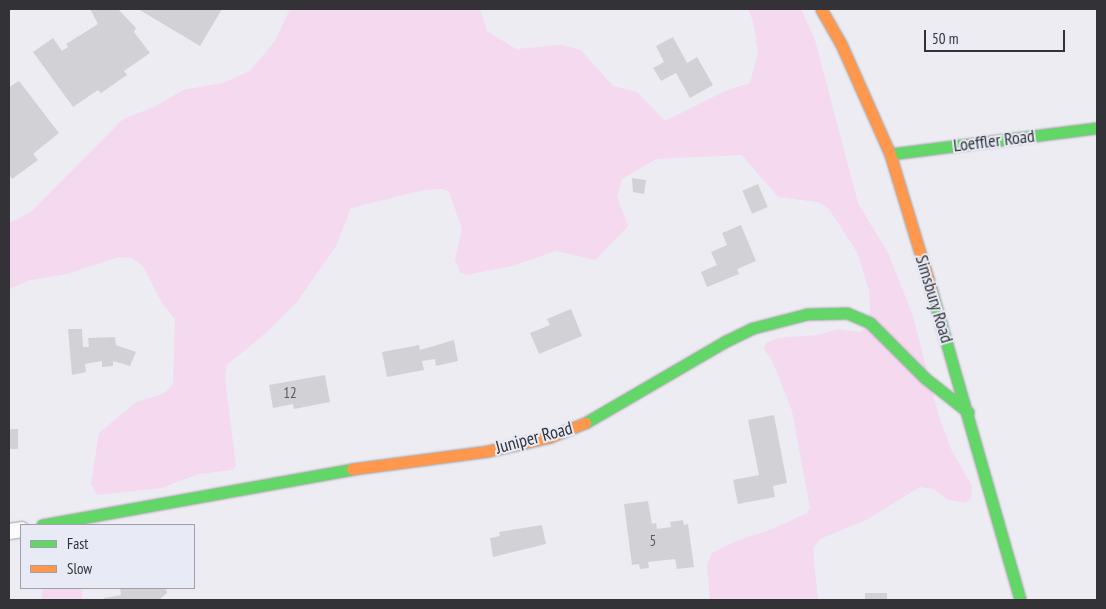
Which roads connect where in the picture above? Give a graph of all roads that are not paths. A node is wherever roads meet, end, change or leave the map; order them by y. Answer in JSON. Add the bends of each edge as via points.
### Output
{"nodes":[{"id":1,"x":821,"y":9,"type":"edge"},
{"id":2,"x":1097,"y":128,"type":"edge"},
{"id":3,"x":890,"y":154,"type":"junction"},
{"id":4,"x":968,"y":412,"type":"junction"},
{"id":5,"x":48,"y":524,"type":"edge"},
{"id":6,"x":1020,"y":600,"type":"edge"}],
"edges":[{"from":1,"to":3,"type":"street","name":"Simsbury Road","via":[[841,44]]},
{"from":2,"to":3,"type":"street","name":"Loeffler Road"},
{"from":3,"to":4,"type":"street","name":"Simsbury Road"},
{"from":4,"to":5,"type":"street","name":"Juniper Road","via":[[926,378],[870,323],[847,313],[807,314],[753,328],[731,338],[591,421],[550,437]]},
{"from":4,"to":6,"type":"street","name":"Simsbury Road"}]}
